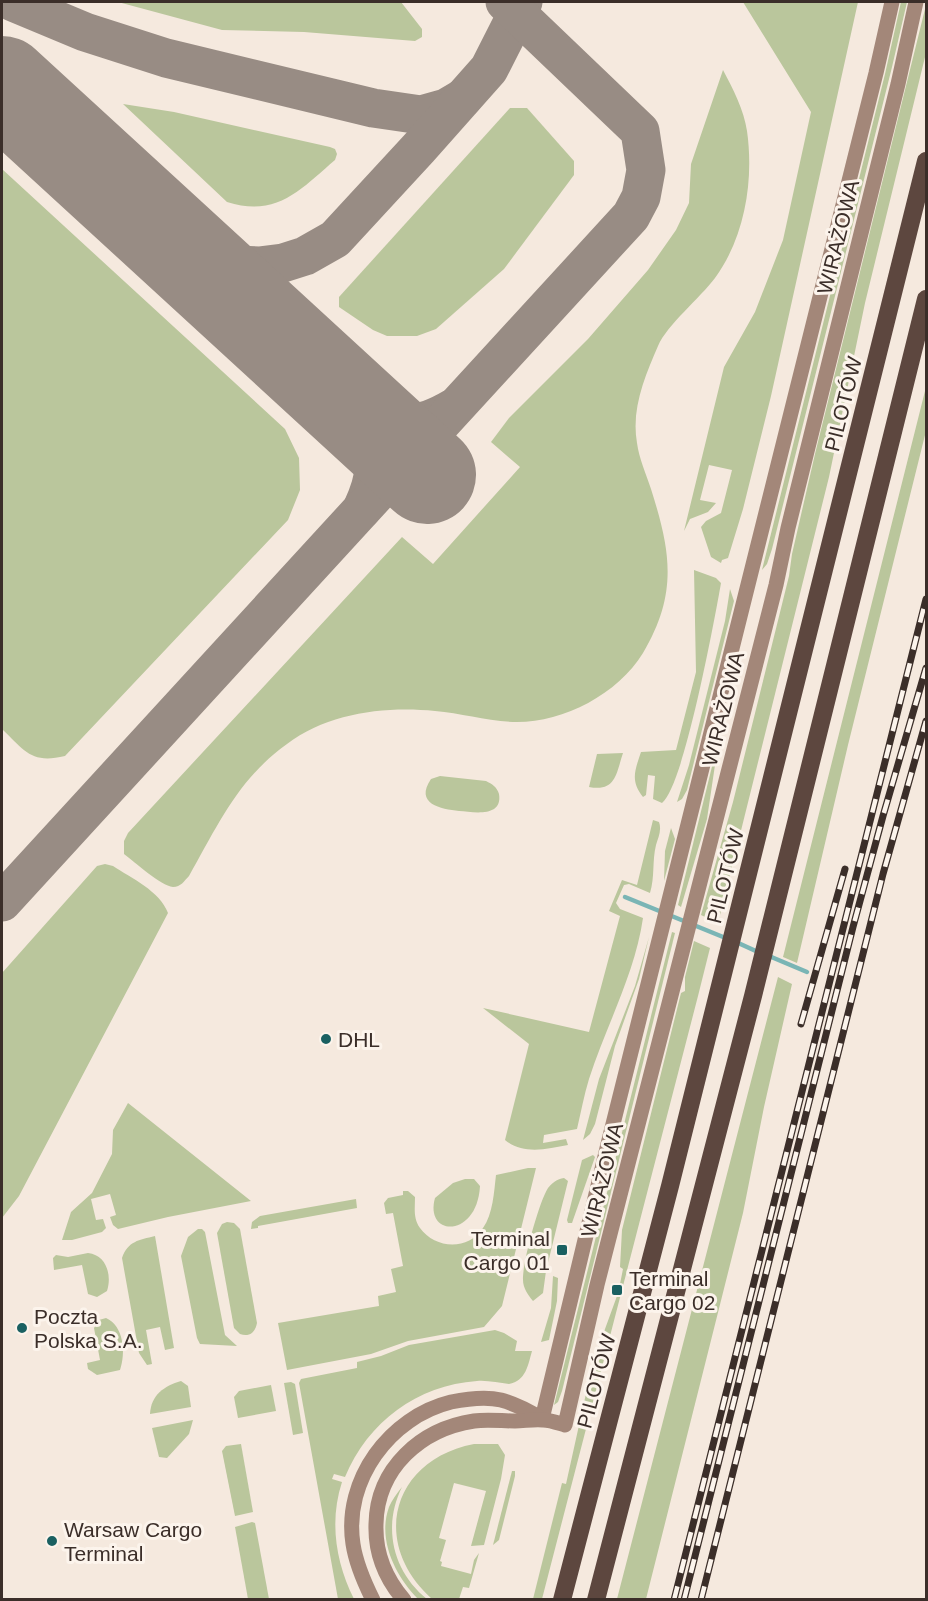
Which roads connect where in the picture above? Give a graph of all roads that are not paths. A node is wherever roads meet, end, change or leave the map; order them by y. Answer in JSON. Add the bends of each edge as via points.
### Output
{"nodes":[{"id":1,"x":892,"y":2,"type":"edge"},
{"id":2,"x":916,"y":2,"type":"edge"},
{"id":3,"x":927,"y":161,"type":"edge"},
{"id":4,"x":927,"y":299,"type":"edge"},
{"id":5,"x":542,"y":1419,"type":"junction"},
{"id":6,"x":373,"y":1599,"type":"edge"},
{"id":7,"x":404,"y":1599,"type":"edge"},
{"id":8,"x":562,"y":1599,"type":"edge"},
{"id":9,"x":596,"y":1599,"type":"edge"}],
"edges":[{"from":1,"to":5,"type":"main road","name":"WIRAŻOWA"},
{"from":2,"to":5,"type":"main road","name":"WIRAŻOWA","via":[[770,608],[597,1285],[565,1425]]},
{"from":3,"to":8,"type":"highway","name":"PILOTÓW"},
{"from":4,"to":9,"type":"highway"},
{"from":5,"to":6,"type":"main road","via":[[523,1407],[498,1399],[468,1398],[433,1407],[404,1424],[383,1443],[365,1469],[352,1520],[352,1543],[360,1574]]},
{"from":5,"to":7,"type":"main road","via":[[477,1420],[452,1425],[412,1446],[398,1462],[379,1501],[376,1540],[388,1578]]}]}
